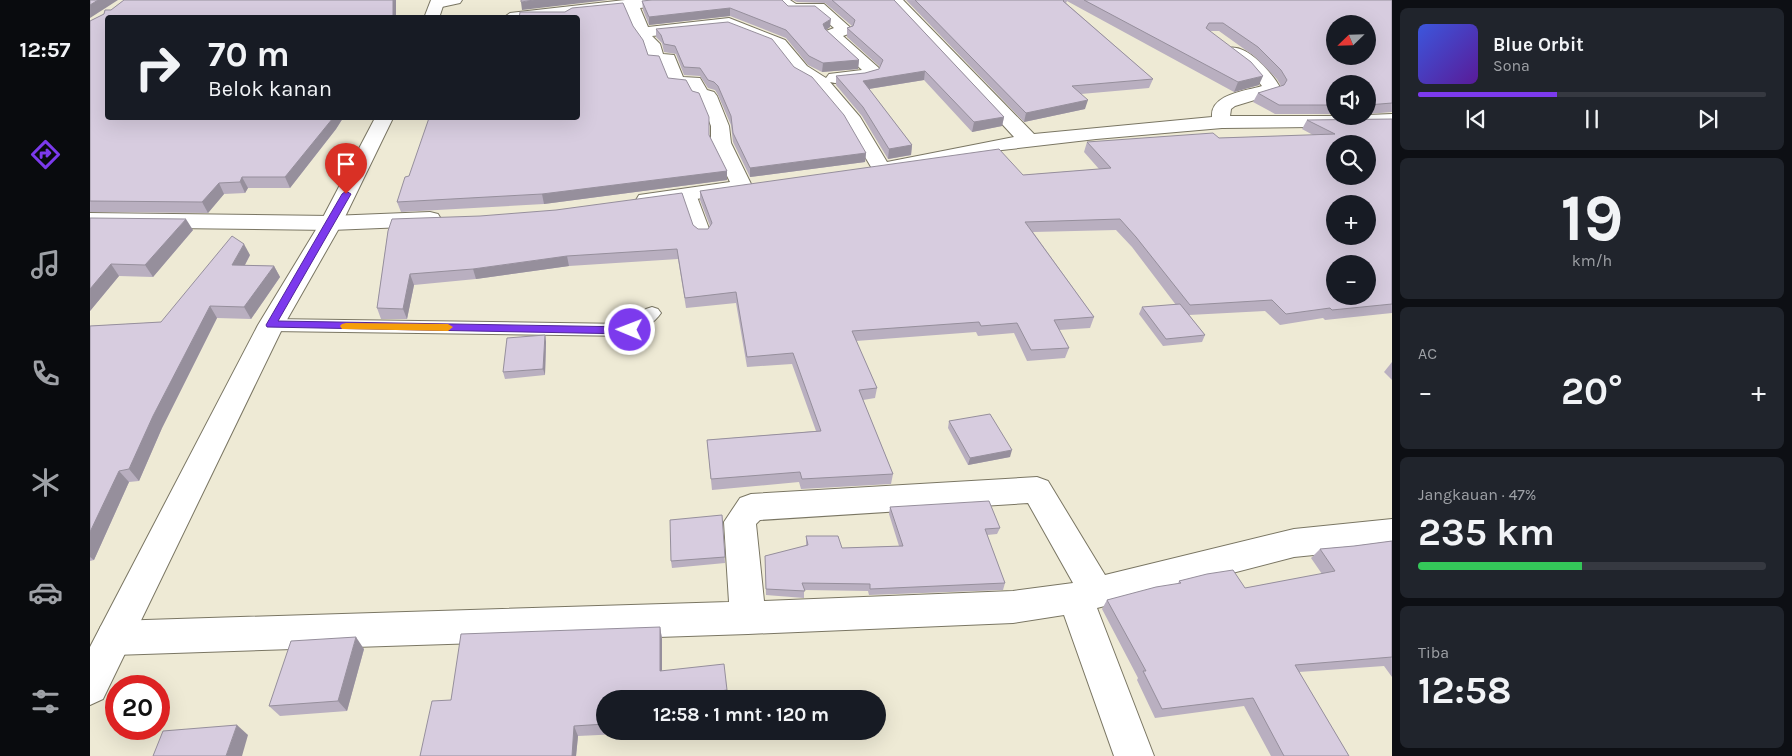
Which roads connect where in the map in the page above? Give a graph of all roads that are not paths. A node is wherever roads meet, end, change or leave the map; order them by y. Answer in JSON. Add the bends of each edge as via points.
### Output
{"nodes":[{"id":1,"x":455,"y":0,"type":"edge"},
{"id":2,"x":673,"y":0,"type":"edge"},
{"id":3,"x":781,"y":0,"type":"edge"},
{"id":4,"x":895,"y":0,"type":"edge"},
{"id":5,"x":631,"y":4,"type":"junction"},
{"id":6,"x":435,"y":7,"type":"edge"},
{"id":7,"x":560,"y":10,"type":"edge"},
{"id":8,"x":529,"y":15,"type":"edge"},
{"id":9,"x":642,"y":32,"type":"junction"},
{"id":10,"x":1220,"y":42,"type":"edge"},
{"id":11,"x":819,"y":80,"type":"junction"},
{"id":12,"x":383,"y":120,"type":"edge"},
{"id":13,"x":1392,"y":120,"type":"edge"},
{"id":14,"x":1222,"y":122,"type":"junction"},
{"id":15,"x":1028,"y":140,"type":"junction"},
{"id":16,"x":689,"y":194,"type":"junction"},
{"id":17,"x":630,"y":202,"type":"edge"},
{"id":18,"x":445,"y":219,"type":"edge"},
{"id":19,"x":90,"y":220,"type":"edge"},
{"id":20,"x":330,"y":223,"type":"junction"},
{"id":21,"x":703,"y":234,"type":"edge"},
{"id":22,"x":652,"y":313,"type":"dead end"},
{"id":23,"x":271,"y":325,"type":"junction"},
{"id":24,"x":1392,"y":533,"type":"edge"},
{"id":25,"x":1086,"y":595,"type":"junction"},
{"id":26,"x":748,"y":618,"type":"junction"},
{"id":27,"x":114,"y":638,"type":"junction"},
{"id":28,"x":90,"y":686,"type":"edge"},
{"id":29,"x":1134,"y":756,"type":"edge"}],
"edges":[{"from":1,"to":6,"type":"street"},
{"from":2,"to":5,"type":"street"},
{"from":3,"to":11,"type":"street","via":[[794,9],[819,7],[845,30],[832,34],[871,69],[864,75]]},
{"from":4,"to":15,"type":"street"},
{"from":5,"to":7,"type":"street"},
{"from":5,"to":9,"type":"street"},
{"from":7,"to":8,"type":"street"},
{"from":9,"to":11,"type":"street","via":[[732,24],[779,43],[802,70]]},
{"from":9,"to":16,"type":"street","via":[[646,42],[652,44],[656,58],[668,59],[676,82],[694,82],[700,95],[708,96],[720,126],[721,143],[751,185]]},
{"from":10,"to":14,"type":"street","via":[[1246,59],[1272,89],[1223,105],[1220,112]]},
{"from":11,"to":15,"type":"street","via":[[853,121],[871,170]]},
{"from":12,"to":20,"type":"street"},
{"from":13,"to":14,"type":"street"},
{"from":14,"to":15,"type":"street"},
{"from":16,"to":17,"type":"street"},
{"from":16,"to":21,"type":"lane"},
{"from":18,"to":20,"type":"street"},
{"from":19,"to":20,"type":"street"},
{"from":20,"to":23,"type":"street"},
{"from":22,"to":23,"type":"lane","via":[[630,330]]},
{"from":23,"to":27,"type":"street"},
{"from":24,"to":25,"type":"street","via":[[1294,543]]},
{"from":25,"to":26,"type":"street","via":[[1013,607]]},
{"from":25,"to":26,"type":"street","via":[[1037,490],[751,507],[740,522]]},
{"from":25,"to":29,"type":"street"},
{"from":26,"to":27,"type":"street"},
{"from":27,"to":28,"type":"street"}]}
